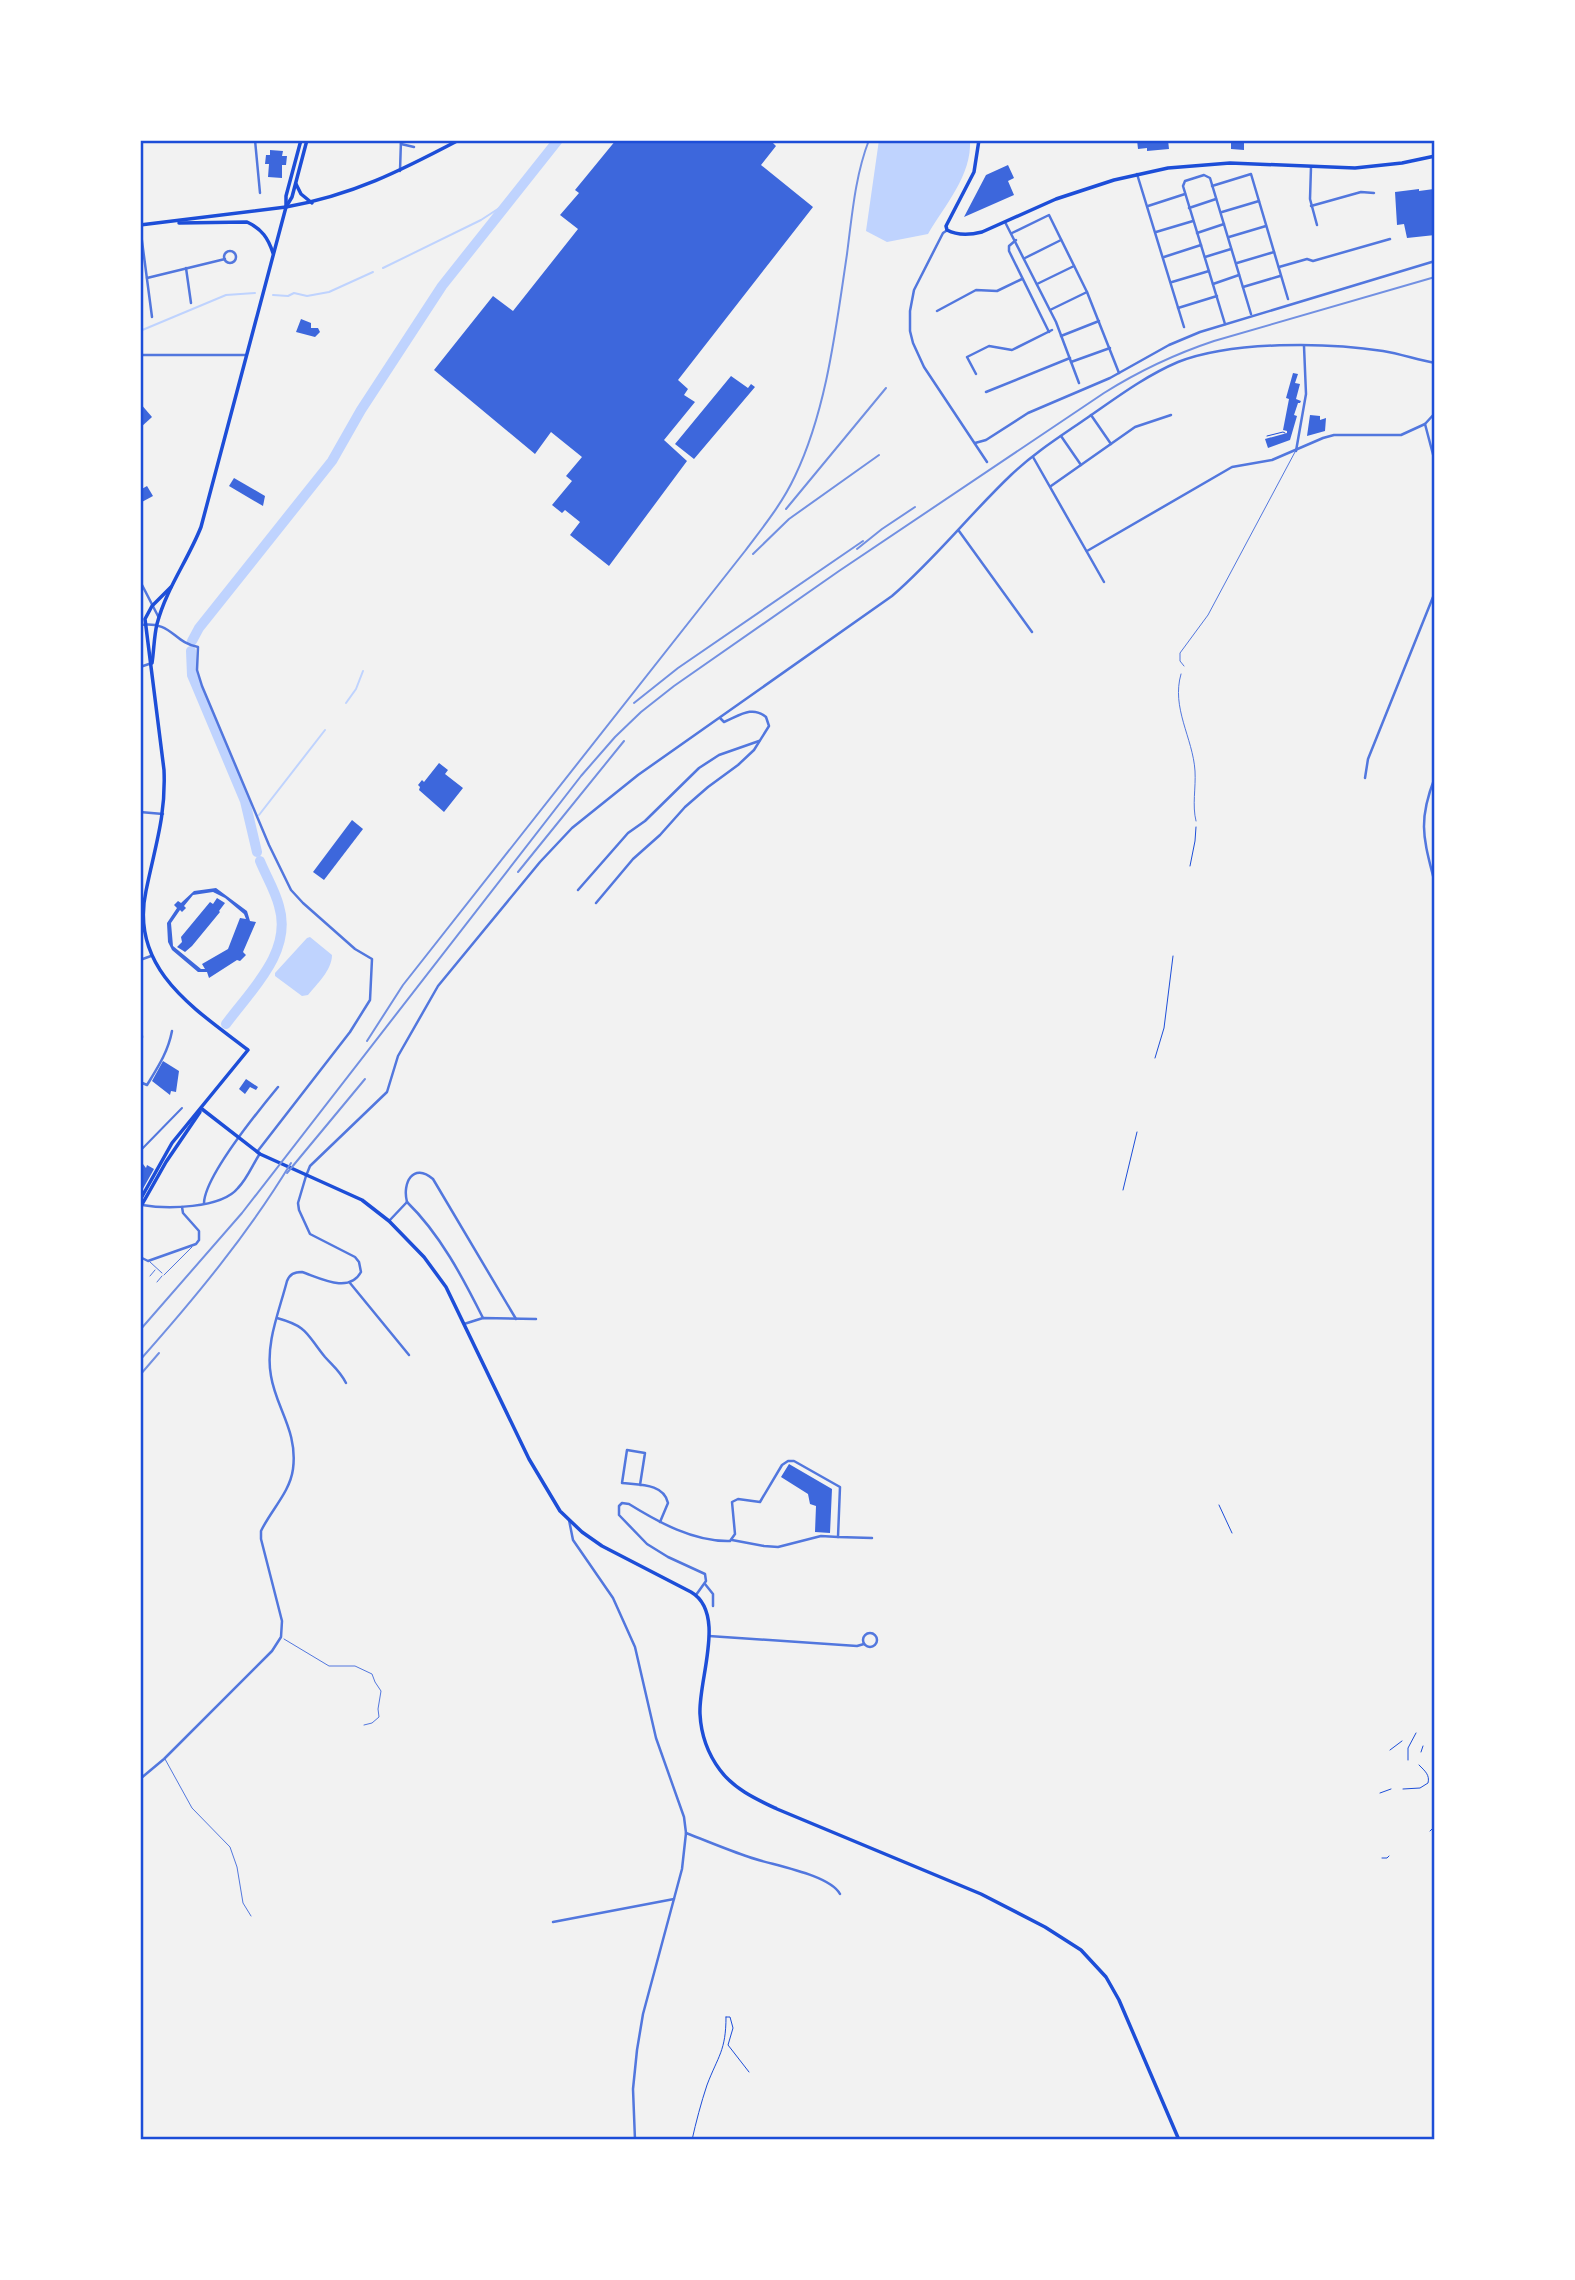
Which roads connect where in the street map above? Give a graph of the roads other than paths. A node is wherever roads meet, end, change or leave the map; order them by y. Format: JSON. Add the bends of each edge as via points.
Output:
{"nodes":[{"id":1,"x":255,"y":140,"type":"edge"},
{"id":2,"x":301,"y":140,"type":"edge"},
{"id":3,"x":307,"y":140,"type":"edge"},
{"id":4,"x":459,"y":140,"type":"edge"},
{"id":5,"x":979,"y":140,"type":"edge"},
{"id":6,"x":441,"y":141,"type":"edge"},
{"id":7,"x":401,"y":142,"type":"edge"},
{"id":8,"x":414,"y":147,"type":"dead end"},
{"id":9,"x":445,"y":147,"type":"junction"},
{"id":10,"x":1435,"y":156,"type":"edge"},
{"id":11,"x":1311,"y":167,"type":"junction"},
{"id":12,"x":400,"y":171,"type":"junction"},
{"id":13,"x":1137,"y":174,"type":"junction"},
{"id":14,"x":296,"y":183,"type":"junction"},
{"id":15,"x":1212,"y":186,"type":"junction"},
{"id":16,"x":260,"y":193,"type":"dead end"},
{"id":17,"x":1374,"y":193,"type":"dead end"},
{"id":18,"x":1185,"y":194,"type":"junction"},
{"id":19,"x":1216,"y":199,"type":"junction"},
{"id":20,"x":1259,"y":201,"type":"junction"},
{"id":21,"x":312,"y":202,"type":"junction"},
{"id":22,"x":1311,"y":206,"type":"junction"},
{"id":23,"x":286,"y":207,"type":"junction"},
{"id":24,"x":1147,"y":207,"type":"junction"},
{"id":25,"x":1189,"y":208,"type":"junction"},
{"id":26,"x":1220,"y":213,"type":"junction"},
{"id":27,"x":1193,"y":221,"type":"junction"},
{"id":28,"x":166,"y":222,"type":"junction"},
{"id":29,"x":1005,"y":222,"type":"junction"},
{"id":30,"x":1224,"y":224,"type":"junction"},
{"id":31,"x":1317,"y":225,"type":"dead end"},
{"id":32,"x":140,"y":226,"type":"edge"},
{"id":33,"x":1266,"y":226,"type":"junction"},
{"id":34,"x":947,"y":230,"type":"junction"},
{"id":35,"x":1155,"y":232,"type":"junction"},
{"id":36,"x":1012,"y":233,"type":"junction"},
{"id":37,"x":1197,"y":233,"type":"junction"},
{"id":38,"x":1228,"y":238,"type":"junction"},
{"id":39,"x":1390,"y":239,"type":"dead end"},
{"id":40,"x":1016,"y":240,"type":"junction"},
{"id":41,"x":1061,"y":240,"type":"junction"},
{"id":42,"x":1201,"y":245,"type":"junction"},
{"id":43,"x":1231,"y":249,"type":"junction"},
{"id":44,"x":1274,"y":252,"type":"junction"},
{"id":45,"x":274,"y":256,"type":"junction"},
{"id":46,"x":1205,"y":257,"type":"junction"},
{"id":47,"x":1025,"y":258,"type":"junction"},
{"id":48,"x":1163,"y":258,"type":"junction"},
{"id":49,"x":225,"y":259,"type":"dead end"},
{"id":50,"x":1435,"y":261,"type":"edge"},
{"id":51,"x":1236,"y":263,"type":"junction"},
{"id":52,"x":1074,"y":266,"type":"junction"},
{"id":53,"x":1278,"y":267,"type":"junction"},
{"id":54,"x":186,"y":268,"type":"junction"},
{"id":55,"x":1209,"y":271,"type":"junction"},
{"id":56,"x":1239,"y":275,"type":"junction"},
{"id":57,"x":1281,"y":276,"type":"junction"},
{"id":58,"x":147,"y":278,"type":"junction"},
{"id":59,"x":1023,"y":279,"type":"junction"},
{"id":60,"x":1170,"y":283,"type":"junction"},
{"id":61,"x":1037,"y":284,"type":"junction"},
{"id":62,"x":1213,"y":284,"type":"junction"},
{"id":63,"x":1243,"y":287,"type":"junction"},
{"id":64,"x":1087,"y":292,"type":"junction"},
{"id":65,"x":1217,"y":296,"type":"junction"},
{"id":66,"x":1288,"y":299,"type":"dead end"},
{"id":67,"x":191,"y":303,"type":"dead end"},
{"id":68,"x":1178,"y":308,"type":"junction"},
{"id":69,"x":1050,"y":310,"type":"junction"},
{"id":70,"x":937,"y":311,"type":"dead end"},
{"id":71,"x":1251,"y":315,"type":"junction"},
{"id":72,"x":152,"y":317,"type":"dead end"},
{"id":73,"x":1099,"y":321,"type":"junction"},
{"id":74,"x":1225,"y":324,"type":"junction"},
{"id":75,"x":1057,"y":325,"type":"junction"},
{"id":76,"x":1184,"y":327,"type":"dead end"},
{"id":77,"x":1059,"y":330,"type":"junction"},
{"id":78,"x":1050,"y":331,"type":"junction"},
{"id":79,"x":1061,"y":335,"type":"junction"},
{"id":80,"x":1304,"y":346,"type":"junction"},
{"id":81,"x":1110,"y":348,"type":"junction"},
{"id":82,"x":140,"y":355,"type":"edge"},
{"id":83,"x":247,"y":355,"type":"junction"},
{"id":84,"x":1070,"y":360,"type":"junction"},
{"id":85,"x":1435,"y":363,"type":"edge"},
{"id":86,"x":1119,"y":373,"type":"junction"},
{"id":87,"x":976,"y":374,"type":"dead end"},
{"id":88,"x":1079,"y":383,"type":"dead end"},
{"id":89,"x":986,"y":392,"type":"dead end"},
{"id":90,"x":1435,"y":413,"type":"edge"},
{"id":91,"x":1091,"y":415,"type":"junction"},
{"id":92,"x":1171,"y":415,"type":"dead end"},
{"id":93,"x":1425,"y":424,"type":"junction"},
{"id":94,"x":1062,"y":436,"type":"junction"},
{"id":95,"x":975,"y":443,"type":"junction"},
{"id":96,"x":1111,"y":444,"type":"junction"},
{"id":97,"x":1296,"y":451,"type":"junction"},
{"id":98,"x":1033,"y":457,"type":"junction"},
{"id":99,"x":988,"y":462,"type":"dead end"},
{"id":100,"x":1435,"y":462,"type":"edge"},
{"id":101,"x":1081,"y":465,"type":"junction"},
{"id":102,"x":1051,"y":486,"type":"junction"},
{"id":103,"x":959,"y":531,"type":"junction"},
{"id":104,"x":1087,"y":551,"type":"junction"},
{"id":105,"x":140,"y":581,"type":"edge"},
{"id":106,"x":1104,"y":582,"type":"dead end"},
{"id":107,"x":171,"y":587,"type":"junction"},
{"id":108,"x":1435,"y":592,"type":"edge"},
{"id":109,"x":152,"y":606,"type":"junction"},
{"id":110,"x":159,"y":618,"type":"junction"},
{"id":111,"x":157,"y":624,"type":"junction"},
{"id":112,"x":142,"y":625,"type":"edge"},
{"id":113,"x":1032,"y":632,"type":"dead end"},
{"id":114,"x":152,"y":663,"type":"junction"},
{"id":115,"x":140,"y":667,"type":"edge"},
{"id":116,"x":1184,"y":667,"type":"dead end"},
{"id":117,"x":1181,"y":674,"type":"dead end"},
{"id":118,"x":719,"y":717,"type":"junction"},
{"id":119,"x":758,"y":741,"type":"junction"},
{"id":120,"x":1435,"y":777,"type":"edge"},
{"id":121,"x":1365,"y":778,"type":"dead end"},
{"id":122,"x":140,"y":812,"type":"edge"},
{"id":123,"x":163,"y":814,"type":"junction"},
{"id":124,"x":1196,"y":821,"type":"road end"},
{"id":125,"x":1433,"y":866,"type":"edge"},
{"id":126,"x":1435,"y":884,"type":"edge"},
{"id":127,"x":578,"y":890,"type":"dead end"},
{"id":128,"x":596,"y":903,"type":"dead end"},
{"id":129,"x":151,"y":956,"type":"junction"},
{"id":130,"x":140,"y":960,"type":"edge"},
{"id":131,"x":140,"y":1021,"type":"edge"},
{"id":132,"x":172,"y":1031,"type":"dead end"},
{"id":133,"x":140,"y":1049,"type":"edge"},
{"id":134,"x":140,"y":1083,"type":"edge"},
{"id":135,"x":278,"y":1087,"type":"dead end"},
{"id":136,"x":182,"y":1108,"type":"dead end"},
{"id":137,"x":202,"y":1109,"type":"junction"},
{"id":138,"x":239,"y":1138,"type":"junction"},
{"id":139,"x":140,"y":1151,"type":"edge"},
{"id":140,"x":259,"y":1153,"type":"junction"},
{"id":141,"x":306,"y":1176,"type":"junction"},
{"id":142,"x":408,"y":1202,"type":"junction"},
{"id":143,"x":204,"y":1203,"type":"junction"},
{"id":144,"x":140,"y":1204,"type":"edge"},
{"id":145,"x":182,"y":1207,"type":"junction"},
{"id":146,"x":389,"y":1221,"type":"junction"},
{"id":147,"x":192,"y":1247,"type":"junction"},
{"id":148,"x":140,"y":1256,"type":"edge"},
{"id":149,"x":148,"y":1261,"type":"junction"},
{"id":150,"x":156,"y":1268,"type":"junction"},
{"id":151,"x":163,"y":1275,"type":"junction"},
{"id":152,"x":149,"y":1276,"type":"dead end"},
{"id":153,"x":157,"y":1282,"type":"dead end"},
{"id":154,"x":351,"y":1283,"type":"junction"},
{"id":155,"x":277,"y":1318,"type":"junction"},
{"id":156,"x":483,"y":1318,"type":"junction"},
{"id":157,"x":516,"y":1319,"type":"junction"},
{"id":158,"x":536,"y":1319,"type":"dead end"},
{"id":159,"x":464,"y":1324,"type":"junction"},
{"id":160,"x":409,"y":1355,"type":"dead end"},
{"id":161,"x":346,"y":1383,"type":"dead end"},
{"id":162,"x":640,"y":1485,"type":"junction"},
{"id":163,"x":569,"y":1520,"type":"junction"},
{"id":164,"x":660,"y":1522,"type":"junction"},
{"id":165,"x":580,"y":1530,"type":"junction"},
{"id":166,"x":572,"y":1535,"type":"junction"},
{"id":167,"x":838,"y":1537,"type":"junction"},
{"id":168,"x":872,"y":1538,"type":"dead end"},
{"id":169,"x":732,"y":1540,"type":"junction"},
{"id":170,"x":577,"y":1545,"type":"junction"},
{"id":171,"x":705,"y":1584,"type":"junction"},
{"id":172,"x":696,"y":1595,"type":"junction"},
{"id":173,"x":713,"y":1606,"type":"dead end"},
{"id":174,"x":709,"y":1636,"type":"junction"},
{"id":175,"x":281,"y":1637,"type":"junction"},
{"id":176,"x":864,"y":1644,"type":"junction"},
{"id":177,"x":364,"y":1725,"type":"dead end"},
{"id":178,"x":164,"y":1759,"type":"junction"},
{"id":179,"x":140,"y":1779,"type":"edge"},
{"id":180,"x":686,"y":1833,"type":"junction"},
{"id":181,"x":840,"y":1894,"type":"dead end"},
{"id":182,"x":674,"y":1899,"type":"junction"},
{"id":183,"x":251,"y":1916,"type":"dead end"},
{"id":184,"x":553,"y":1922,"type":"dead end"},
{"id":185,"x":635,"y":2140,"type":"edge"},
{"id":186,"x":1179,"y":2140,"type":"edge"}],
"edges":[{"from":1,"to":16,"type":"street"},
{"from":2,"to":23,"type":"main road"},
{"from":3,"to":14,"type":"main road"},
{"from":4,"to":9,"type":"main road"},
{"from":5,"to":34,"type":"main road","via":[[974,172]]},
{"from":6,"to":9,"type":"street"},
{"from":7,"to":8,"type":"street"},
{"from":7,"to":12,"type":"street"},
{"from":9,"to":12,"type":"main road"},
{"from":10,"to":11,"type":"main road","via":[[1380,166]]},
{"from":11,"to":13,"type":"main road","via":[[1200,164]]},
{"from":11,"to":22,"type":"street"},
{"from":12,"to":21,"type":"main road"},
{"from":13,"to":24,"type":"street"},
{"from":13,"to":29,"type":"main road","via":[[1056,199]]},
{"from":14,"to":21,"type":"main road"},
{"from":14,"to":23,"type":"main road"},
{"from":15,"to":18,"type":"street","via":[[1206,175],[1185,181]]},
{"from":15,"to":19,"type":"street"},
{"from":15,"to":20,"type":"street","via":[[1251,174]]},
{"from":17,"to":22,"type":"street","via":[[1361,192]]},
{"from":18,"to":24,"type":"street"},
{"from":18,"to":25,"type":"street"},
{"from":19,"to":25,"type":"street"},
{"from":19,"to":26,"type":"street"},
{"from":20,"to":26,"type":"street"},
{"from":20,"to":33,"type":"street"},
{"from":21,"to":23,"type":"main road"},
{"from":22,"to":31,"type":"street"},
{"from":23,"to":28,"type":"main road"},
{"from":23,"to":45,"type":"main road"},
{"from":24,"to":35,"type":"street"},
{"from":25,"to":27,"type":"street"},
{"from":26,"to":30,"type":"street"},
{"from":27,"to":35,"type":"street"},
{"from":27,"to":37,"type":"street"},
{"from":28,"to":32,"type":"main road"},
{"from":28,"to":45,"type":"main road","via":[[247,222],[266,236]]},
{"from":29,"to":34,"type":"main road","via":[[971,234]]},
{"from":29,"to":36,"type":"street"},
{"from":30,"to":37,"type":"street"},
{"from":30,"to":38,"type":"street"},
{"from":32,"to":58,"type":"street"},
{"from":33,"to":38,"type":"street"},
{"from":33,"to":44,"type":"street"},
{"from":34,"to":95,"type":"street","via":[[914,290],[910,331],[924,367]]},
{"from":35,"to":48,"type":"street"},
{"from":36,"to":40,"type":"street"},
{"from":36,"to":41,"type":"street","via":[[1049,215]]},
{"from":37,"to":42,"type":"street"},
{"from":38,"to":43,"type":"street"},
{"from":39,"to":53,"type":"street"},
{"from":40,"to":47,"type":"street"},
{"from":40,"to":59,"type":"street","via":[[1009,251]]},
{"from":41,"to":47,"type":"street"},
{"from":41,"to":52,"type":"street"},
{"from":42,"to":46,"type":"street"},
{"from":42,"to":48,"type":"street"},
{"from":43,"to":46,"type":"street"},
{"from":43,"to":51,"type":"street"},
{"from":44,"to":51,"type":"street"},
{"from":44,"to":53,"type":"street"},
{"from":45,"to":83,"type":"main road"},
{"from":46,"to":55,"type":"street"},
{"from":47,"to":61,"type":"street"},
{"from":48,"to":60,"type":"street"},
{"from":49,"to":54,"type":"street"},
{"from":50,"to":71,"type":"street"},
{"from":51,"to":56,"type":"street"},
{"from":52,"to":61,"type":"street"},
{"from":52,"to":64,"type":"street"},
{"from":53,"to":57,"type":"street"},
{"from":54,"to":58,"type":"street"},
{"from":54,"to":67,"type":"street"},
{"from":55,"to":60,"type":"street"},
{"from":55,"to":62,"type":"street"},
{"from":56,"to":62,"type":"street"},
{"from":56,"to":63,"type":"street"},
{"from":57,"to":63,"type":"street"},
{"from":57,"to":66,"type":"street"},
{"from":58,"to":72,"type":"street"},
{"from":59,"to":70,"type":"street","via":[[997,291],[976,290]]},
{"from":59,"to":78,"type":"street"},
{"from":60,"to":68,"type":"street"},
{"from":61,"to":69,"type":"street"},
{"from":62,"to":65,"type":"street"},
{"from":63,"to":71,"type":"street"},
{"from":64,"to":69,"type":"street"},
{"from":64,"to":73,"type":"street"},
{"from":65,"to":68,"type":"street"},
{"from":65,"to":74,"type":"street"},
{"from":68,"to":76,"type":"street"},
{"from":69,"to":75,"type":"street"},
{"from":71,"to":74,"type":"street"},
{"from":73,"to":79,"type":"street"},
{"from":73,"to":81,"type":"street"},
{"from":74,"to":86,"type":"street","via":[[1169,345]]},
{"from":75,"to":77,"type":"street"},
{"from":75,"to":78,"type":"street"},
{"from":77,"to":78,"type":"street"},
{"from":77,"to":79,"type":"street"},
{"from":78,"to":87,"type":"street","via":[[1012,350],[989,346],[967,357]]},
{"from":79,"to":84,"type":"street"},
{"from":80,"to":85,"type":"street","via":[[1381,351]]},
{"from":80,"to":91,"type":"street","via":[[1256,346],[1188,359]]},
{"from":80,"to":97,"type":"street","via":[[1306,394]]},
{"from":81,"to":84,"type":"street"},
{"from":81,"to":86,"type":"street"},
{"from":82,"to":83,"type":"street"},
{"from":83,"to":107,"type":"main road","via":[[201,527]]},
{"from":84,"to":88,"type":"street"},
{"from":84,"to":89,"type":"street"},
{"from":86,"to":95,"type":"street","via":[[1040,407]]},
{"from":90,"to":93,"type":"street"},
{"from":91,"to":94,"type":"street"},
{"from":91,"to":96,"type":"street"},
{"from":92,"to":96,"type":"street","via":[[1135,427]]},
{"from":93,"to":97,"type":"street","via":[[1391,436],[1334,435]]},
{"from":93,"to":100,"type":"street"},
{"from":94,"to":98,"type":"street"},
{"from":94,"to":101,"type":"street"},
{"from":95,"to":99,"type":"street"},
{"from":96,"to":101,"type":"street"},
{"from":97,"to":104,"type":"street","via":[[1232,467]]},
{"from":97,"to":116,"type":"lane","via":[[1208,615],[1180,653]]},
{"from":98,"to":102,"type":"street"},
{"from":98,"to":103,"type":"street"},
{"from":101,"to":102,"type":"street"},
{"from":102,"to":104,"type":"street"},
{"from":103,"to":113,"type":"street"},
{"from":103,"to":118,"type":"street","via":[[892,596]]},
{"from":104,"to":106,"type":"street"},
{"from":105,"to":109,"type":"street"},
{"from":107,"to":109,"type":"main road"},
{"from":107,"to":110,"type":"main road"},
{"from":108,"to":121,"type":"street","via":[[1368,759]]},
{"from":109,"to":110,"type":"street"},
{"from":109,"to":112,"type":"main road"},
{"from":110,"to":111,"type":"main road"},
{"from":111,"to":112,"type":"street"},
{"from":111,"to":114,"type":"main road"},
{"from":111,"to":140,"type":"street","via":[[198,647],[202,686],[291,890],[355,950],[372,959],[370,1000]]},
{"from":112,"to":114,"type":"main road"},
{"from":114,"to":115,"type":"street"},
{"from":114,"to":123,"type":"main road","via":[[164,770]]},
{"from":117,"to":124,"type":"lane","via":[[1179,709],[1195,770]]},
{"from":118,"to":119,"type":"street","via":[[724,722],[748,711],[762,713],[769,726]]},
{"from":118,"to":141,"type":"street","via":[[615,792],[553,847],[438,986],[398,1056],[387,1092]]},
{"from":119,"to":127,"type":"street","via":[[699,768],[628,833]]},
{"from":119,"to":128,"type":"street","via":[[754,750],[685,807],[633,859]]},
{"from":120,"to":125,"type":"street","via":[[1423,827]]},
{"from":122,"to":123,"type":"street"},
{"from":123,"to":129,"type":"main road","via":[[143,907]]},
{"from":125,"to":126,"type":"street"},
{"from":129,"to":130,"type":"street"},
{"from":129,"to":137,"type":"main road","via":[[184,1000],[248,1050]]},
{"from":131,"to":133,"type":"street"},
{"from":132,"to":134,"type":"street","via":[[161,1063],[147,1084]]},
{"from":135,"to":138,"type":"street"},
{"from":136,"to":139,"type":"street"},
{"from":137,"to":138,"type":"main road"},
{"from":137,"to":144,"type":"main road"},
{"from":138,"to":140,"type":"main road"},
{"from":138,"to":143,"type":"street","via":[[207,1187]]},
{"from":140,"to":141,"type":"main road"},
{"from":140,"to":143,"type":"street","via":[[238,1189]]},
{"from":141,"to":146,"type":"main road","via":[[362,1200]]},
{"from":141,"to":154,"type":"street","via":[[299,1210],[310,1234],[359,1262],[359,1276]]},
{"from":142,"to":146,"type":"street"},
{"from":142,"to":156,"type":"street","via":[[440,1243]]},
{"from":142,"to":157,"type":"street","via":[[408,1180],[420,1172],[428,1174]]},
{"from":143,"to":145,"type":"street"},
{"from":144,"to":145,"type":"street"},
{"from":145,"to":147,"type":"street","via":[[200,1231]]},
{"from":146,"to":159,"type":"main road","via":[[437,1272]]},
{"from":147,"to":149,"type":"street"},
{"from":147,"to":151,"type":"lane"},
{"from":148,"to":149,"type":"street"},
{"from":149,"to":150,"type":"lane"},
{"from":150,"to":151,"type":"lane"},
{"from":150,"to":152,"type":"lane"},
{"from":151,"to":153,"type":"lane"},
{"from":154,"to":155,"type":"street","via":[[295,1272],[286,1281]]},
{"from":154,"to":160,"type":"street"},
{"from":155,"to":161,"type":"street","via":[[308,1332]]},
{"from":155,"to":175,"type":"street","via":[[269,1365],[290,1431],[293,1468],[261,1539],[282,1621]]},
{"from":156,"to":157,"type":"street"},
{"from":156,"to":159,"type":"street"},
{"from":157,"to":158,"type":"street"},
{"from":159,"to":163,"type":"main road","via":[[529,1459]]},
{"from":162,"to":162,"type":"street","via":[[622,1483],[627,1450],[645,1453]]},
{"from":162,"to":164,"type":"street","via":[[657,1488],[667,1497]]},
{"from":163,"to":165,"type":"main road"},
{"from":163,"to":166,"type":"street"},
{"from":164,"to":169,"type":"street","via":[[707,1539]]},
{"from":164,"to":171,"type":"street","via":[[629,1504],[622,1503],[618,1509],[619,1516],[647,1544],[705,1574]]},
{"from":165,"to":166,"type":"street"},
{"from":165,"to":170,"type":"street"},
{"from":165,"to":172,"type":"main road"},
{"from":166,"to":170,"type":"street"},
{"from":167,"to":168,"type":"street"},
{"from":167,"to":169,"type":"street","via":[[821,1536],[778,1547]]},
{"from":167,"to":169,"type":"street","via":[[840,1487],[791,1461],[782,1465],[760,1502],[732,1502]]},
{"from":170,"to":180,"type":"street","via":[[613,1598],[635,1647],[656,1738]]},
{"from":171,"to":172,"type":"street"},
{"from":171,"to":173,"type":"street","via":[[713,1594]]},
{"from":172,"to":174,"type":"main road","via":[[708,1612]]},
{"from":174,"to":176,"type":"street"},
{"from":174,"to":186,"type":"main road","via":[[701,1726],[709,1752],[729,1780],[777,1809],[1011,1908],[1080,1950],[1106,1977],[1119,2000]]},
{"from":175,"to":177,"type":"lane","via":[[329,1666],[355,1666],[372,1674],[382,1691],[379,1717]]},
{"from":175,"to":178,"type":"street"},
{"from":176,"to":176,"type":"street","via":[[875,1645],[876,1637],[868,1633]]},
{"from":178,"to":179,"type":"street"},
{"from":178,"to":183,"type":"lane","via":[[191,1808],[230,1847],[243,1903]]},
{"from":180,"to":181,"type":"street","via":[[831,1884]]},
{"from":180,"to":182,"type":"street"},
{"from":182,"to":184,"type":"street"},
{"from":182,"to":185,"type":"street","via":[[636,2050]]}]}
